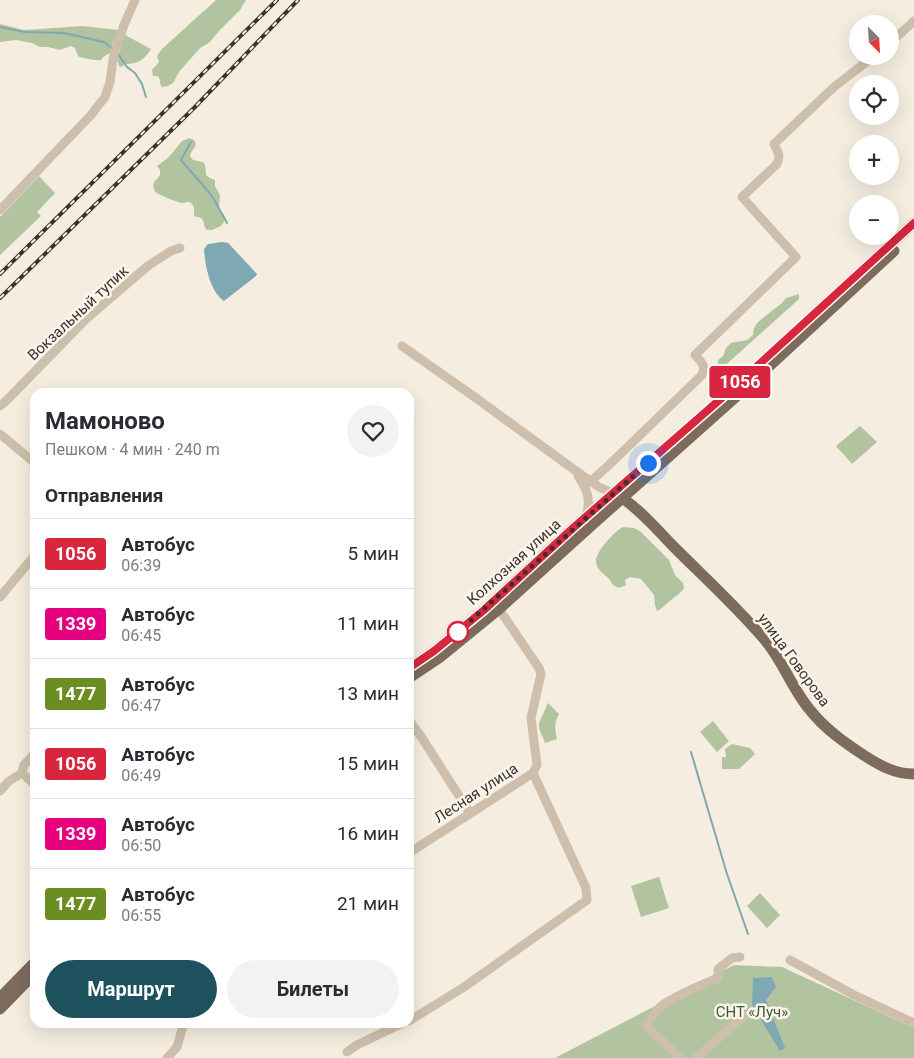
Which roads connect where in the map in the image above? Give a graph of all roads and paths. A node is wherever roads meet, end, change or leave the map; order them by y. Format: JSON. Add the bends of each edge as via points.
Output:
{"nodes":[{"id":1,"x":135,"y":0,"type":"edge"},
{"id":2,"x":914,"y":21,"type":"edge"},
{"id":3,"x":899,"y":35,"type":"edge"},
{"id":4,"x":862,"y":65,"type":"edge"},
{"id":5,"x":0,"y":210,"type":"edge"},
{"id":6,"x":914,"y":222,"type":"edge"},
{"id":7,"x":914,"y":233,"type":"edge"},
{"id":8,"x":180,"y":248,"type":"dead end"},
{"id":9,"x":402,"y":346,"type":"dead end"},
{"id":10,"x":0,"y":406,"type":"edge"},
{"id":11,"x":0,"y":434,"type":"edge"},
{"id":12,"x":30,"y":459,"type":"edge"},
{"id":13,"x":576,"y":471,"type":"junction"},
{"id":14,"x":590,"y":482,"type":"junction"},
{"id":15,"x":618,"y":496,"type":"junction"},
{"id":16,"x":586,"y":517,"type":"junction"},
{"id":17,"x":30,"y":562,"type":"edge"},
{"id":18,"x":0,"y":597,"type":"edge"},
{"id":19,"x":499,"y":609,"type":"junction"},
{"id":20,"x":414,"y":665,"type":"edge"},
{"id":21,"x":414,"y":675,"type":"edge"},
{"id":22,"x":414,"y":727,"type":"edge"},
{"id":23,"x":30,"y":758,"type":"edge"},
{"id":24,"x":22,"y":773,"type":"junction"},
{"id":25,"x":533,"y":773,"type":"junction"},
{"id":26,"x":914,"y":774,"type":"edge"},
{"id":27,"x":30,"y":780,"type":"edge"},
{"id":28,"x":0,"y":791,"type":"edge"},
{"id":29,"x":470,"y":813,"type":"junction"},
{"id":30,"x":414,"y":851,"type":"edge"},
{"id":31,"x":740,"y":957,"type":"dead end"},
{"id":32,"x":790,"y":960,"type":"dead end"},
{"id":33,"x":30,"y":967,"type":"edge"},
{"id":34,"x":30,"y":978,"type":"edge"},
{"id":35,"x":0,"y":998,"type":"edge"},
{"id":36,"x":0,"y":1009,"type":"edge"},
{"id":37,"x":744,"y":1016,"type":"dead end"},
{"id":38,"x":414,"y":1018,"type":"edge"},
{"id":39,"x":914,"y":1023,"type":"edge"},
{"id":40,"x":182,"y":1028,"type":"edge"},
{"id":41,"x":394,"y":1028,"type":"edge"},
{"id":42,"x":347,"y":1052,"type":"dead end"},
{"id":43,"x":168,"y":1058,"type":"edge"},
{"id":44,"x":681,"y":1058,"type":"edge"},
{"id":45,"x":696,"y":1058,"type":"edge"}],
"edges":[{"from":1,"to":5,"type":"street","via":[[114,54],[109,90],[100,104]]},
{"from":2,"to":3,"type":"street"},
{"from":4,"to":14,"type":"street","via":[[834,87],[774,144],[779,158],[777,164],[742,197],[796,257],[695,355],[705,369],[702,375]]},
{"from":6,"to":15,"type":"main road"},
{"from":7,"to":15,"type":"main road","via":[[738,395]]},
{"from":8,"to":10,"type":"street","name":"Вокзальный тупик","via":[[149,265],[86,319]]},
{"from":9,"to":13,"type":"street"},
{"from":11,"to":12,"type":"street"},
{"from":13,"to":14,"type":"street"},
{"from":13,"to":16,"type":"street","via":[[589,496]]},
{"from":14,"to":15,"type":"street"},
{"from":15,"to":16,"type":"main road","name":"Колхозная улица"},
{"from":15,"to":19,"type":"main road","name":"Колхозная улица"},
{"from":15,"to":26,"type":"main road","name":"улица Говорова","via":[[635,508],[746,619],[766,642],[809,709],[824,726],[879,764],[897,772]]},
{"from":16,"to":20,"type":"main road","name":"Колхозная улица","via":[[484,610]]},
{"from":17,"to":18,"type":"street"},
{"from":19,"to":21,"type":"main road","name":"Колхозная улица"},
{"from":19,"to":25,"type":"street","via":[[541,674],[531,718],[537,765]]},
{"from":22,"to":29,"type":"street"},
{"from":23,"to":24,"type":"street"},
{"from":24,"to":27,"type":"street"},
{"from":24,"to":28,"type":"street"},
{"from":25,"to":29,"type":"street","name":"Лесная улица"},
{"from":25,"to":38,"type":"street","via":[[586,888],[587,900],[464,988]]},
{"from":29,"to":30,"type":"street","name":"Лесная улица"},
{"from":31,"to":44,"type":"street","via":[[732,958],[718,969],[718,978],[663,1005],[651,1019],[647,1026],[649,1030]]},
{"from":32,"to":39,"type":"street"},
{"from":33,"to":35,"type":"main road"},
{"from":34,"to":36,"type":"main road"},
{"from":37,"to":45,"type":"street"},
{"from":40,"to":43,"type":"street","via":[[177,1047]]},
{"from":41,"to":42,"type":"street"}]}
